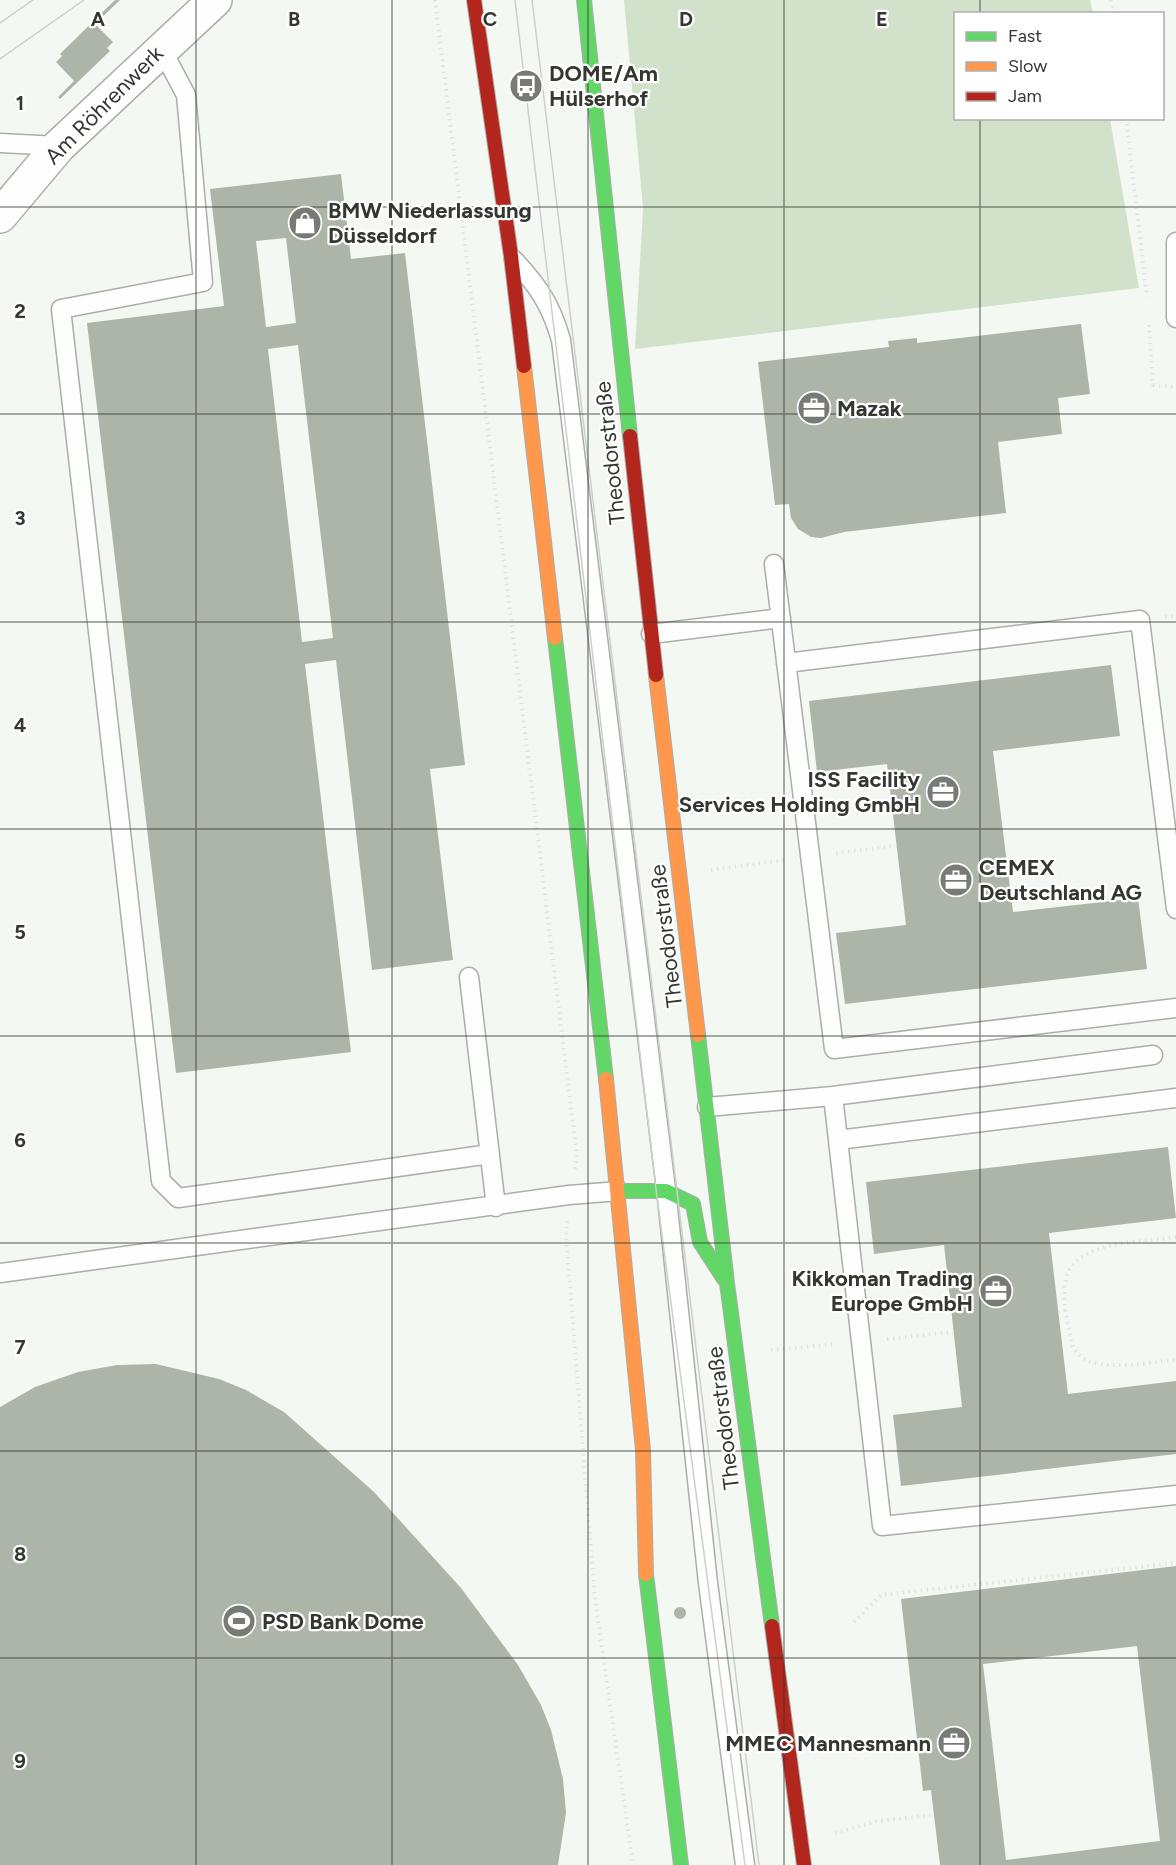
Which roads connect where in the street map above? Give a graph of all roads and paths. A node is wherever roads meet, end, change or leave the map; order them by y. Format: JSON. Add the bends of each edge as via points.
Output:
{"nodes":[{"id":1,"x":215,"y":0,"type":"edge"},
{"id":2,"x":435,"y":0,"type":"edge"},
{"id":3,"x":474,"y":0,"type":"edge"},
{"id":4,"x":584,"y":0,"type":"edge"},
{"id":5,"x":161,"y":48,"type":"junction"},
{"id":6,"x":1126,"y":120,"type":"edge"},
{"id":7,"x":0,"y":143,"type":"edge"},
{"id":8,"x":59,"y":146,"type":"junction"},
{"id":9,"x":2,"y":213,"type":"edge"},
{"id":10,"x":1176,"y":243,"type":"edge"},
{"id":11,"x":511,"y":256,"type":"junction"},
{"id":12,"x":1148,"y":308,"type":"dead end"},
{"id":13,"x":1176,"y":318,"type":"edge"},
{"id":14,"x":1148,"y":319,"type":"dead end"},
{"id":15,"x":1176,"y":387,"type":"edge"},
{"id":16,"x":774,"y":564,"type":"dead end"},
{"id":17,"x":781,"y":618,"type":"junction"},
{"id":18,"x":651,"y":633,"type":"junction"},
{"id":19,"x":786,"y":663,"type":"junction"},
{"id":20,"x":1176,"y":909,"type":"edge"},
{"id":21,"x":469,"y":977,"type":"dead end"},
{"id":22,"x":1176,"y":1008,"type":"edge"},
{"id":23,"x":1153,"y":1055,"type":"dead end"},
{"id":24,"x":833,"y":1096,"type":"junction"},
{"id":25,"x":1176,"y":1098,"type":"edge"},
{"id":26,"x":707,"y":1107,"type":"junction"},
{"id":27,"x":838,"y":1140,"type":"junction"},
{"id":28,"x":489,"y":1154,"type":"junction"},
{"id":29,"x":666,"y":1189,"type":"junction"},
{"id":30,"x":619,"y":1191,"type":"junction"},
{"id":31,"x":569,"y":1195,"type":"junction"},
{"id":32,"x":496,"y":1207,"type":"junction"},
{"id":33,"x":1176,"y":1237,"type":"edge"},
{"id":34,"x":0,"y":1273,"type":"edge"},
{"id":35,"x":727,"y":1283,"type":"junction"},
{"id":36,"x":1066,"y":1310,"type":"junction"},
{"id":37,"x":1058,"y":1312,"type":"dead end"},
{"id":38,"x":1176,"y":1360,"type":"edge"},
{"id":39,"x":1176,"y":1495,"type":"edge"},
{"id":40,"x":1176,"y":1563,"type":"edge"},
{"id":41,"x":854,"y":1622,"type":"dead end"},
{"id":42,"x":934,"y":1815,"type":"dead end"},
{"id":43,"x":800,"y":1842,"type":"junction"},
{"id":44,"x":633,"y":1865,"type":"edge"},
{"id":45,"x":681,"y":1865,"type":"edge"},
{"id":46,"x":745,"y":1865,"type":"edge"},
{"id":47,"x":804,"y":1865,"type":"edge"}],
"edges":[{"from":1,"to":5,"type":"street","name":"Am Röhrenwerk"},
{"from":2,"to":31,"type":"path","via":[[577,1156]]},
{"from":3,"to":11,"type":"main road"},
{"from":4,"to":18,"type":"main road","name":"Theodorstraße"},
{"from":5,"to":8,"type":"street","name":"Am Röhrenwerk"},
{"from":5,"to":28,"type":"lane","via":[[186,95],[203,282],[61,309],[161,1181],[178,1198]]},
{"from":6,"to":12,"type":"path"},
{"from":7,"to":8,"type":"lane"},
{"from":8,"to":9,"type":"street","name":"Am Röhrenwerk"},
{"from":10,"to":13,"type":"lane"},
{"from":11,"to":29,"type":"lane","via":[[540,289],[554,315],[561,340]]},
{"from":11,"to":30,"type":"main road"},
{"from":14,"to":15,"type":"path","via":[[1153,385]]},
{"from":16,"to":17,"type":"lane"},
{"from":17,"to":18,"type":"lane"},
{"from":17,"to":19,"type":"lane"},
{"from":18,"to":26,"type":"main road","name":"Theodorstraße"},
{"from":19,"to":20,"type":"lane","via":[[1140,620]]},
{"from":19,"to":22,"type":"lane","via":[[834,1049]]},
{"from":21,"to":28,"type":"lane"},
{"from":23,"to":24,"type":"lane"},
{"from":24,"to":26,"type":"lane"},
{"from":24,"to":27,"type":"lane"},
{"from":25,"to":27,"type":"lane"},
{"from":26,"to":35,"type":"main road","name":"Theodorstraße"},
{"from":27,"to":39,"type":"lane","via":[[882,1526]]},
{"from":28,"to":32,"type":"lane"},
{"from":29,"to":30,"type":"main road"},
{"from":29,"to":35,"type":"main road","via":[[693,1204],[700,1242]]},
{"from":29,"to":46,"type":"lane","via":[[708,1583]]},
{"from":30,"to":31,"type":"lane"},
{"from":30,"to":45,"type":"main road","via":[[643,1450],[646,1578]]},
{"from":31,"to":32,"type":"lane"},
{"from":31,"to":44,"type":"path","via":[[566,1236],[595,1599]]},
{"from":32,"to":34,"type":"lane"},
{"from":33,"to":36,"type":"path","via":[[1098,1248],[1082,1256],[1068,1271],[1065,1281]]},
{"from":35,"to":43,"type":"main road","name":"Theodorstraße"},
{"from":36,"to":37,"type":"path"},
{"from":36,"to":38,"type":"path","via":[[1074,1351],[1085,1361],[1102,1365]]},
{"from":40,"to":41,"type":"path","via":[[881,1595]]},
{"from":42,"to":43,"type":"path","via":[[878,1821]]},
{"from":43,"to":47,"type":"main road","name":"Theodorstraße"}]}
